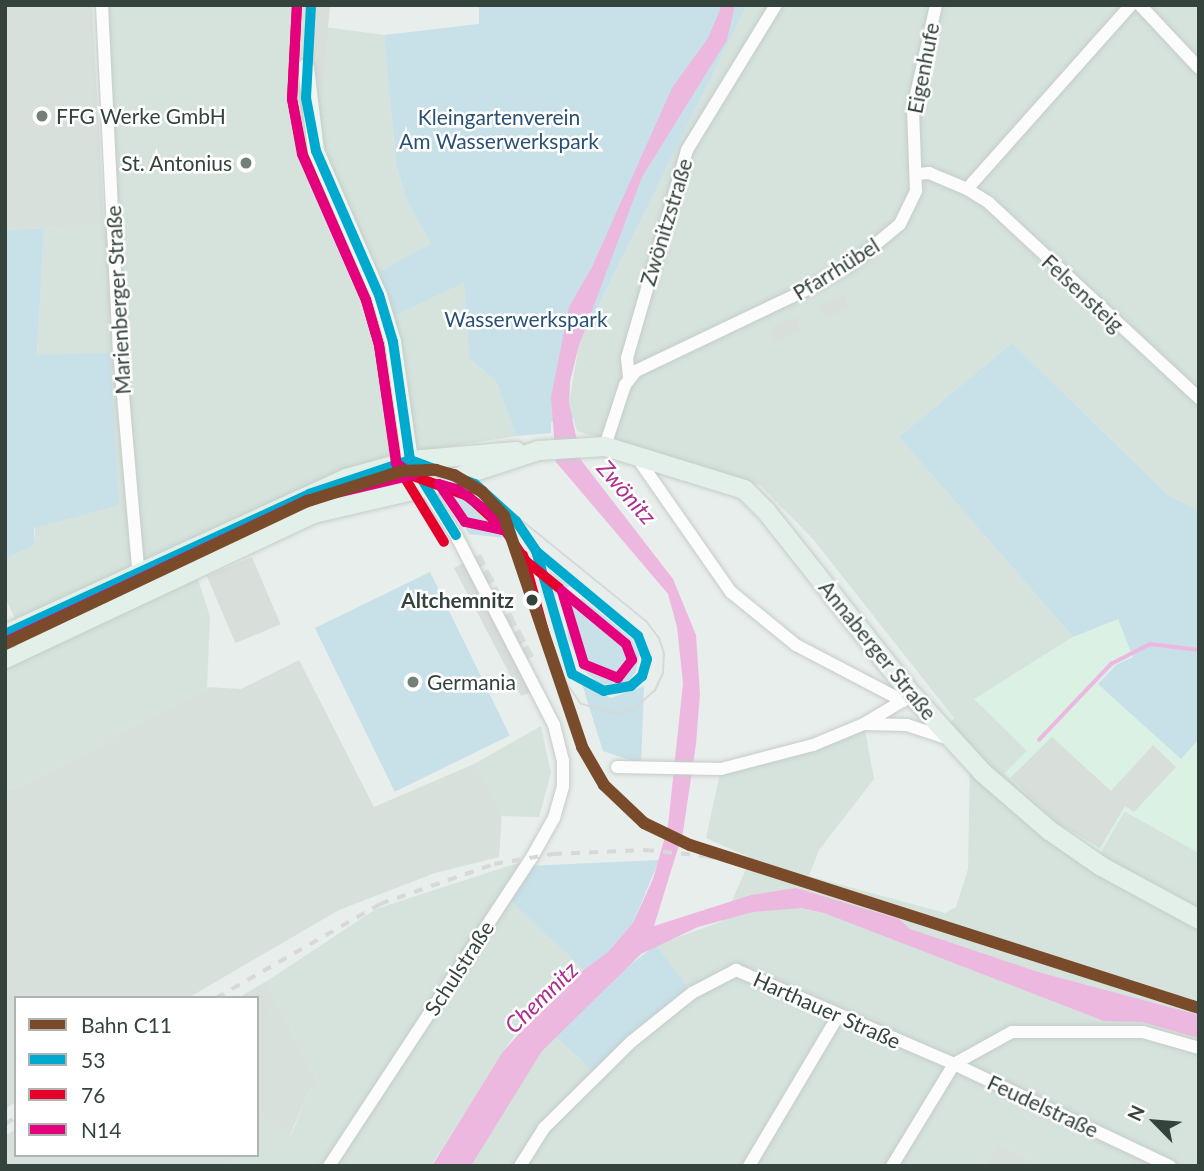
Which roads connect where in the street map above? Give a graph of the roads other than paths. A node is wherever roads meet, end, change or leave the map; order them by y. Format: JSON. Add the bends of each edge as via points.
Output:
{"nodes":[{"id":1,"x":102,"y":5,"type":"edge"},
{"id":2,"x":776,"y":5,"type":"edge"},
{"id":3,"x":936,"y":5,"type":"edge"},
{"id":4,"x":1131,"y":5,"type":"edge"},
{"id":5,"x":1140,"y":5,"type":"edge"},
{"id":6,"x":306,"y":67,"type":"dead end"},
{"id":7,"x":1199,"y":68,"type":"edge"},
{"id":8,"x":916,"y":174,"type":"junction"},
{"id":9,"x":967,"y":189,"type":"junction"},
{"id":10,"x":629,"y":377,"type":"junction"},
{"id":11,"x":1199,"y":398,"type":"edge"},
{"id":12,"x":605,"y":446,"type":"junction"},
{"id":13,"x":545,"y":449,"type":"junction"},
{"id":14,"x":636,"y":456,"type":"junction"},
{"id":15,"x":410,"y":460,"type":"junction"},
{"id":16,"x":425,"y":488,"type":"junction"},
{"id":17,"x":136,"y":572,"type":"junction"},
{"id":18,"x":146,"y":592,"type":"junction"},
{"id":19,"x":5,"y":634,"type":"edge"},
{"id":20,"x":5,"y":658,"type":"edge"},
{"id":21,"x":907,"y":698,"type":"junction"},
{"id":22,"x":864,"y":724,"type":"junction"},
{"id":23,"x":953,"y":740,"type":"junction"},
{"id":24,"x":617,"y":767,"type":"dead end"},
{"id":25,"x":1199,"y":919,"type":"edge"},
{"id":26,"x":838,"y":1016,"type":"junction"},
{"id":27,"x":1199,"y":1048,"type":"edge"},
{"id":28,"x":954,"y":1065,"type":"junction"},
{"id":29,"x":328,"y":1166,"type":"edge"},
{"id":30,"x":520,"y":1166,"type":"edge"},
{"id":31,"x":749,"y":1166,"type":"edge"},
{"id":32,"x":892,"y":1166,"type":"edge"},
{"id":33,"x":1170,"y":1166,"type":"edge"}],
"edges":[{"from":1,"to":17,"type":"street","name":"Marienberger Straße","via":[[119,349]]},
{"from":2,"to":10,"type":"street","name":"Zwönitzstraße","via":[[687,150],[627,358]]},
{"from":3,"to":8,"type":"street","name":"Eigenhufe","via":[[913,108]]},
{"from":4,"to":9,"type":"street"},
{"from":5,"to":7,"type":"street"},
{"from":6,"to":15,"type":"main road","via":[[316,151],[379,295],[393,342]]},
{"from":8,"to":9,"type":"street","via":[[947,179]]},
{"from":8,"to":10,"type":"street","name":"Pfarrhübel","via":[[910,210],[888,236],[852,264]]},
{"from":9,"to":11,"type":"street","name":"Felsensteig","via":[[989,203]]},
{"from":10,"to":12,"type":"street"},
{"from":12,"to":13,"type":"main road","name":"Annaberger Straße"},
{"from":12,"to":14,"type":"main road","name":"Annaberger Straße"},
{"from":13,"to":15,"type":"main road","name":"Annaberger Straße"},
{"from":13,"to":16,"type":"main road","name":"Annaberger Straße"},
{"from":14,"to":21,"type":"street","via":[[731,592],[796,645]]},
{"from":14,"to":21,"type":"main road","name":"Annaberger Straße","via":[[744,489],[766,511]]},
{"from":15,"to":16,"type":"main road"},
{"from":15,"to":17,"type":"main road","name":"Annaberger Straße","via":[[321,489]]},
{"from":16,"to":18,"type":"main road","name":"Annaberger Straße","via":[[313,513]]},
{"from":16,"to":29,"type":"street","name":"Schulstraße","via":[[547,710],[563,761],[560,804],[541,843]]},
{"from":17,"to":18,"type":"street","name":"Marienberger Straße"},
{"from":17,"to":19,"type":"main road","name":"Annaberger Straße"},
{"from":18,"to":20,"type":"main road","name":"Annaberger Straße"},
{"from":21,"to":22,"type":"street"},
{"from":21,"to":23,"type":"main road","name":"Annaberger Straße"},
{"from":22,"to":23,"type":"street","via":[[907,725]]},
{"from":22,"to":24,"type":"street","via":[[813,745],[721,769]]},
{"from":23,"to":25,"type":"main road","name":"Annaberger Straße","via":[[1049,830],[1118,876]]},
{"from":26,"to":28,"type":"street","name":"Harthauer Straße"},
{"from":26,"to":30,"type":"street","name":"Harthauer Straße","via":[[736,970],[712,979],[631,1042],[573,1096],[544,1128]]},
{"from":26,"to":31,"type":"street"},
{"from":27,"to":28,"type":"street","via":[[1143,1032],[1012,1032]]},
{"from":28,"to":32,"type":"street"},
{"from":28,"to":33,"type":"street","name":"Feudelstraße"}]}
